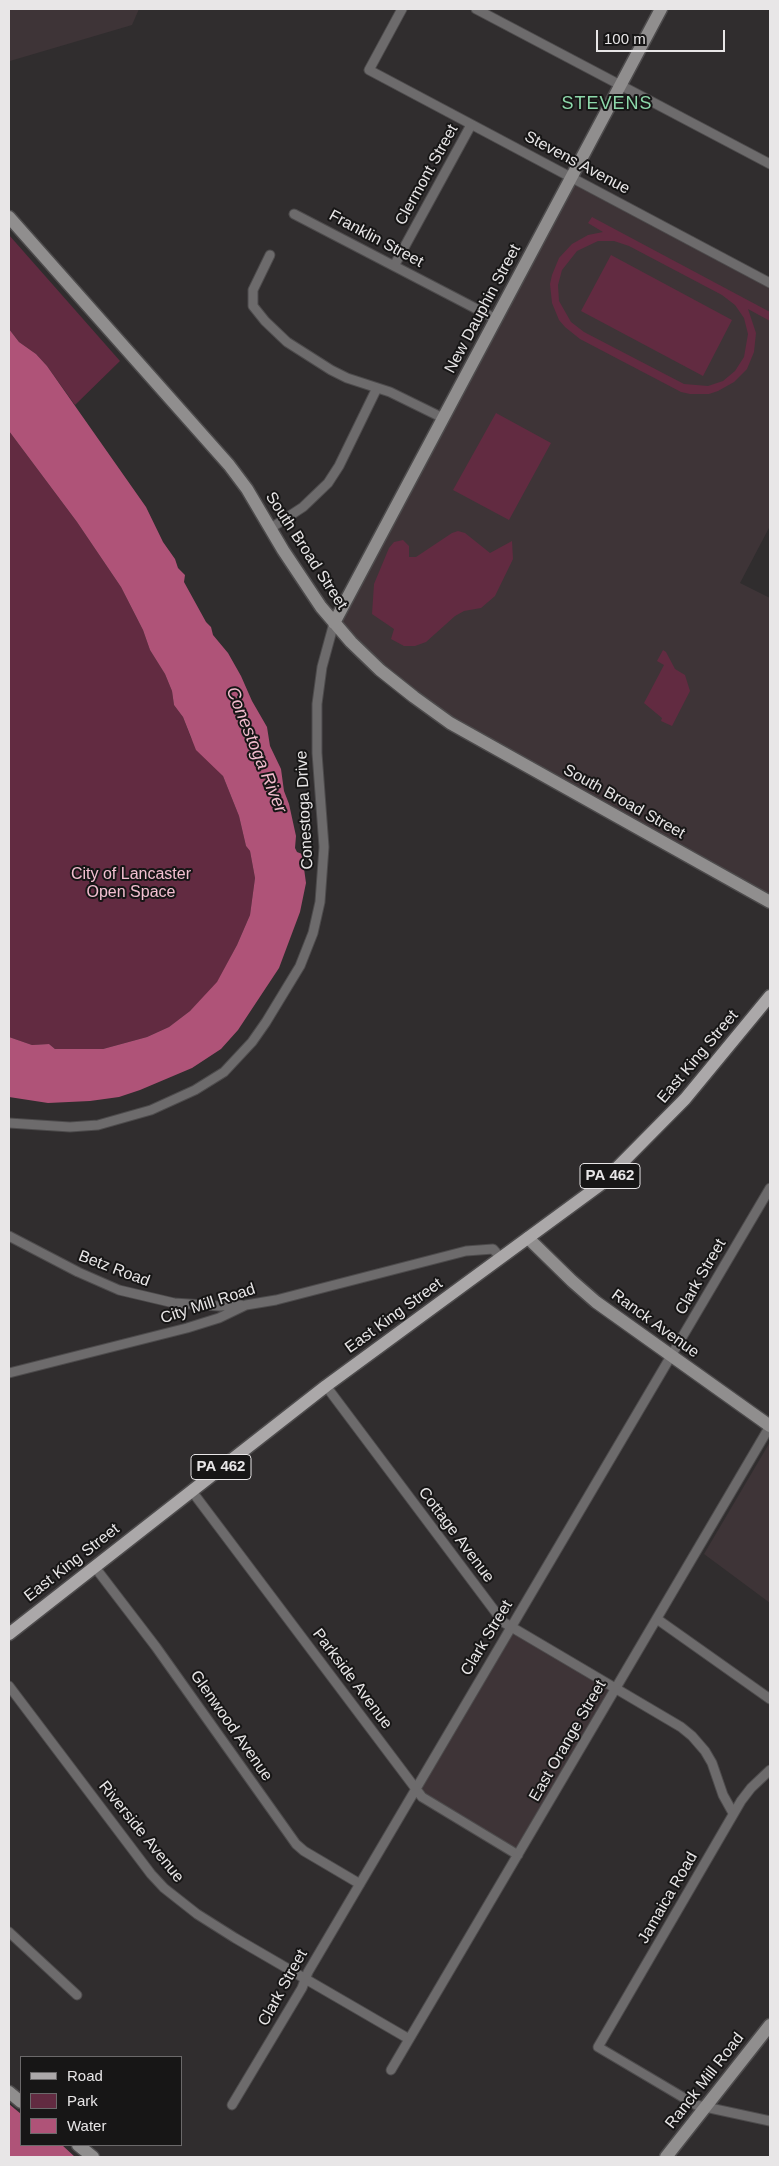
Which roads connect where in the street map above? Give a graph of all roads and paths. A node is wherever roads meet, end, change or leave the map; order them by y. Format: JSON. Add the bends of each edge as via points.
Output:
{"nodes":[{"id":1,"x":402,"y":9,"type":"edge"},
{"id":2,"x":476,"y":9,"type":"edge"},
{"id":3,"x":661,"y":9,"type":"edge"},
{"id":4,"x":620,"y":85,"type":"junction"},
{"id":5,"x":471,"y":125,"type":"junction"},
{"id":6,"x":770,"y":164,"type":"edge"},
{"id":7,"x":571,"y":178,"type":"junction"},
{"id":8,"x":294,"y":214,"type":"dead end"},
{"id":9,"x":9,"y":217,"type":"edge"},
{"id":10,"x":270,"y":256,"type":"dead end"},
{"id":11,"x":394,"y":266,"type":"junction"},
{"id":12,"x":770,"y":283,"type":"edge"},
{"id":13,"x":496,"y":320,"type":"junction"},
{"id":14,"x":377,"y":388,"type":"junction"},
{"id":15,"x":443,"y":418,"type":"junction"},
{"id":16,"x":271,"y":528,"type":"junction"},
{"id":17,"x":334,"y":623,"type":"junction"},
{"id":18,"x":770,"y":902,"type":"edge"},
{"id":19,"x":770,"y":996,"type":"edge"},
{"id":20,"x":9,"y":1123,"type":"edge"},
{"id":21,"x":770,"y":1188,"type":"edge"},
{"id":22,"x":9,"y":1236,"type":"edge"},
{"id":23,"x":528,"y":1238,"type":"junction"},
{"id":24,"x":500,"y":1258,"type":"junction"},
{"id":25,"x":246,"y":1305,"type":"junction"},
{"id":26,"x":672,"y":1356,"type":"junction"},
{"id":27,"x":9,"y":1373,"type":"edge"},
{"id":28,"x":326,"y":1386,"type":"junction"},
{"id":29,"x":770,"y":1426,"type":"edge"},
{"id":30,"x":191,"y":1490,"type":"junction"},
{"id":31,"x":94,"y":1566,"type":"junction"},
{"id":32,"x":657,"y":1618,"type":"junction"},
{"id":33,"x":511,"y":1627,"type":"junction"},
{"id":34,"x":9,"y":1634,"type":"edge"},
{"id":35,"x":9,"y":1686,"type":"edge"},
{"id":36,"x":616,"y":1688,"type":"junction"},
{"id":37,"x":770,"y":1700,"type":"edge"},
{"id":38,"x":770,"y":1770,"type":"edge"},
{"id":39,"x":416,"y":1789,"type":"junction"},
{"id":40,"x":733,"y":1813,"type":"junction"},
{"id":41,"x":518,"y":1854,"type":"junction"},
{"id":42,"x":360,"y":1884,"type":"junction"},
{"id":43,"x":9,"y":1932,"type":"edge"},
{"id":44,"x":305,"y":1979,"type":"junction"},
{"id":45,"x":77,"y":1995,"type":"dead end"},
{"id":46,"x":770,"y":2025,"type":"edge"},
{"id":47,"x":409,"y":2039,"type":"junction"},
{"id":48,"x":391,"y":2070,"type":"dead end"},
{"id":49,"x":9,"y":2092,"type":"edge"},
{"id":50,"x":20,"y":2101,"type":"edge"},
{"id":51,"x":232,"y":2105,"type":"dead end"},
{"id":52,"x":705,"y":2108,"type":"junction"},
{"id":53,"x":770,"y":2121,"type":"edge"},
{"id":54,"x":79,"y":2146,"type":"edge"},
{"id":55,"x":93,"y":2157,"type":"edge"},
{"id":56,"x":666,"y":2157,"type":"edge"}],
"edges":[{"from":1,"to":5,"type":"street","name":"Stevens Avenue","via":[[369,70]]},
{"from":2,"to":4,"type":"street"},
{"from":3,"to":4,"type":"street","name":"New Dauphin Street"},
{"from":4,"to":6,"type":"street"},
{"from":4,"to":7,"type":"street","name":"New Dauphin Street"},
{"from":5,"to":7,"type":"street","name":"Stevens Avenue"},
{"from":5,"to":11,"type":"street","name":"Clermont Street"},
{"from":7,"to":12,"type":"street","name":"Stevens Avenue"},
{"from":7,"to":13,"type":"street","name":"New Dauphin Street"},
{"from":8,"to":11,"type":"street","name":"Franklin Street"},
{"from":9,"to":16,"type":"street","name":"South Broad Street","via":[[218,452]]},
{"from":10,"to":14,"type":"street","via":[[253,290],[253,306],[257,312],[287,342],[331,370]]},
{"from":11,"to":13,"type":"street","name":"Franklin Street"},
{"from":13,"to":15,"type":"street","name":"New Dauphin Street"},
{"from":14,"to":15,"type":"street","via":[[410,400]]},
{"from":14,"to":16,"type":"street","via":[[328,483],[303,507]]},
{"from":15,"to":17,"type":"street","name":"New Dauphin Street"},
{"from":16,"to":17,"type":"street","name":"South Broad Street","via":[[296,571]]},
{"from":17,"to":18,"type":"street","name":"South Broad Street","via":[[396,683],[450,722]]},
{"from":17,"to":20,"type":"street","name":"Conestoga Drive","via":[[322,667],[317,704],[324,847],[320,902],[313,933],[300,966],[266,1022],[224,1072],[195,1090],[151,1110],[89,1126]]},
{"from":19,"to":23,"type":"main road","name":"East King Street","number":"PA 462","via":[[685,1098],[625,1162],[591,1193]]},
{"from":21,"to":26,"type":"street","name":"Clark Street"},
{"from":22,"to":25,"type":"street","name":"Betz Road","via":[[119,1290],[184,1304]]},
{"from":23,"to":24,"type":"main road","name":"East King Street","number":"PA 462"},
{"from":23,"to":26,"type":"street","name":"Ranck Avenue","via":[[583,1291]]},
{"from":24,"to":25,"type":"street","name":"City Mill Road","via":[[493,1249],[466,1251]]},
{"from":24,"to":28,"type":"main road","name":"East King Street","number":"PA 462"},
{"from":25,"to":27,"type":"street","name":"City Mill Road","via":[[187,1328]]},
{"from":26,"to":29,"type":"street","name":"Ranck Avenue"},
{"from":26,"to":33,"type":"street","name":"Clark Street"},
{"from":28,"to":30,"type":"main road","name":"East King Street","number":"PA 462"},
{"from":28,"to":33,"type":"street","name":"Cottage Avenue","via":[[503,1622]]},
{"from":29,"to":32,"type":"street","name":"East Orange Street"},
{"from":30,"to":31,"type":"main road","name":"East King Street","number":"PA 462"},
{"from":30,"to":39,"type":"street","name":"Parkside Avenue"},
{"from":31,"to":34,"type":"main road","name":"East King Street","number":"PA 462"},
{"from":31,"to":42,"type":"street","name":"Glenwood Avenue","via":[[156,1647],[296,1844],[304,1852]]},
{"from":32,"to":36,"type":"street","name":"East Orange Street"},
{"from":32,"to":37,"type":"street"},
{"from":33,"to":36,"type":"street","name":"Cottage Avenue"},
{"from":33,"to":39,"type":"street","name":"Clark Street"},
{"from":35,"to":44,"type":"street","name":"Riverside Avenue","via":[[164,1888],[197,1914]]},
{"from":36,"to":40,"type":"street","name":"Cottage Avenue","via":[[692,1736],[712,1763]]},
{"from":36,"to":41,"type":"street","name":"East Orange Street"},
{"from":38,"to":40,"type":"street","name":"Jamaica Road","via":[[750,1788]]},
{"from":39,"to":41,"type":"street","name":"Parkside Avenue","via":[[422,1797]]},
{"from":39,"to":42,"type":"street","name":"Clark Street"},
{"from":40,"to":52,"type":"street","name":"Jamaica Road","via":[[598,2046]]},
{"from":41,"to":47,"type":"street","name":"East Orange Street"},
{"from":42,"to":44,"type":"street","name":"Clark Street"},
{"from":43,"to":45,"type":"street"},
{"from":44,"to":47,"type":"street","name":"Riverside Avenue"},
{"from":44,"to":51,"type":"street","name":"Clark Street"},
{"from":46,"to":52,"type":"street","name":"Ranck Mill Road"},
{"from":47,"to":48,"type":"street","name":"East Orange Street"},
{"from":49,"to":50,"type":"street"},
{"from":52,"to":53,"type":"street"},
{"from":52,"to":56,"type":"street","name":"Ranck Mill Road"},
{"from":54,"to":55,"type":"street"}]}
